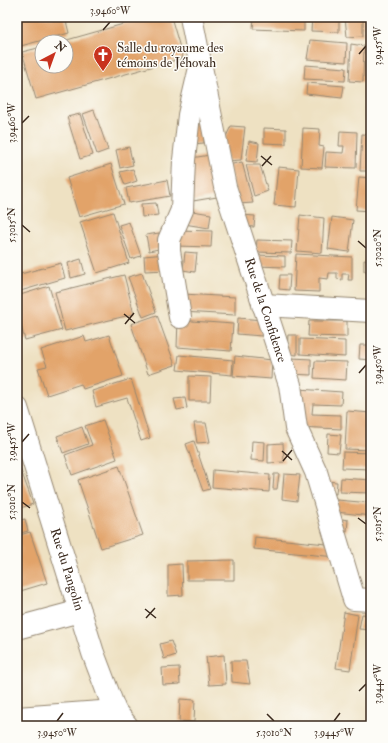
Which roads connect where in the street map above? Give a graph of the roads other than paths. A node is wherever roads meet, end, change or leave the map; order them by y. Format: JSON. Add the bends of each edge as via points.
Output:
{"nodes":[{"id":1,"x":191,"y":17,"type":"edge"},
{"id":2,"x":200,"y":65,"type":"junction"},
{"id":3,"x":263,"y":305,"type":"junction"},
{"id":4,"x":371,"y":311,"type":"edge"},
{"id":5,"x":180,"y":317,"type":"dead end"},
{"id":6,"x":17,"y":408,"type":"edge"},
{"id":7,"x":362,"y":600,"type":"edge"},
{"id":8,"x":80,"y":611,"type":"junction"},
{"id":9,"x":17,"y":628,"type":"edge"},
{"id":10,"x":17,"y":718,"type":"edge"},
{"id":11,"x":121,"y":718,"type":"edge"}],
"edges":[{"from":1,"to":2,"type":"street","name":"Rue de la Confidence"},
{"from":2,"to":3,"type":"street","name":"Rue de la Confidence","via":[[224,187]]},
{"from":2,"to":5,"type":"street","via":[[189,115],[182,210],[169,240]]},
{"from":3,"to":4,"type":"street"},
{"from":3,"to":7,"type":"street","name":"Rue de la Confidence","via":[[290,385],[296,428],[316,472]]},
{"from":6,"to":8,"type":"street","name":"Rue du Pangolin"},
{"from":8,"to":9,"type":"street"},
{"from":8,"to":11,"type":"street","name":"Rue du Pangolin","via":[[93,653]]},
{"from":10,"to":11,"type":"street"}]}
